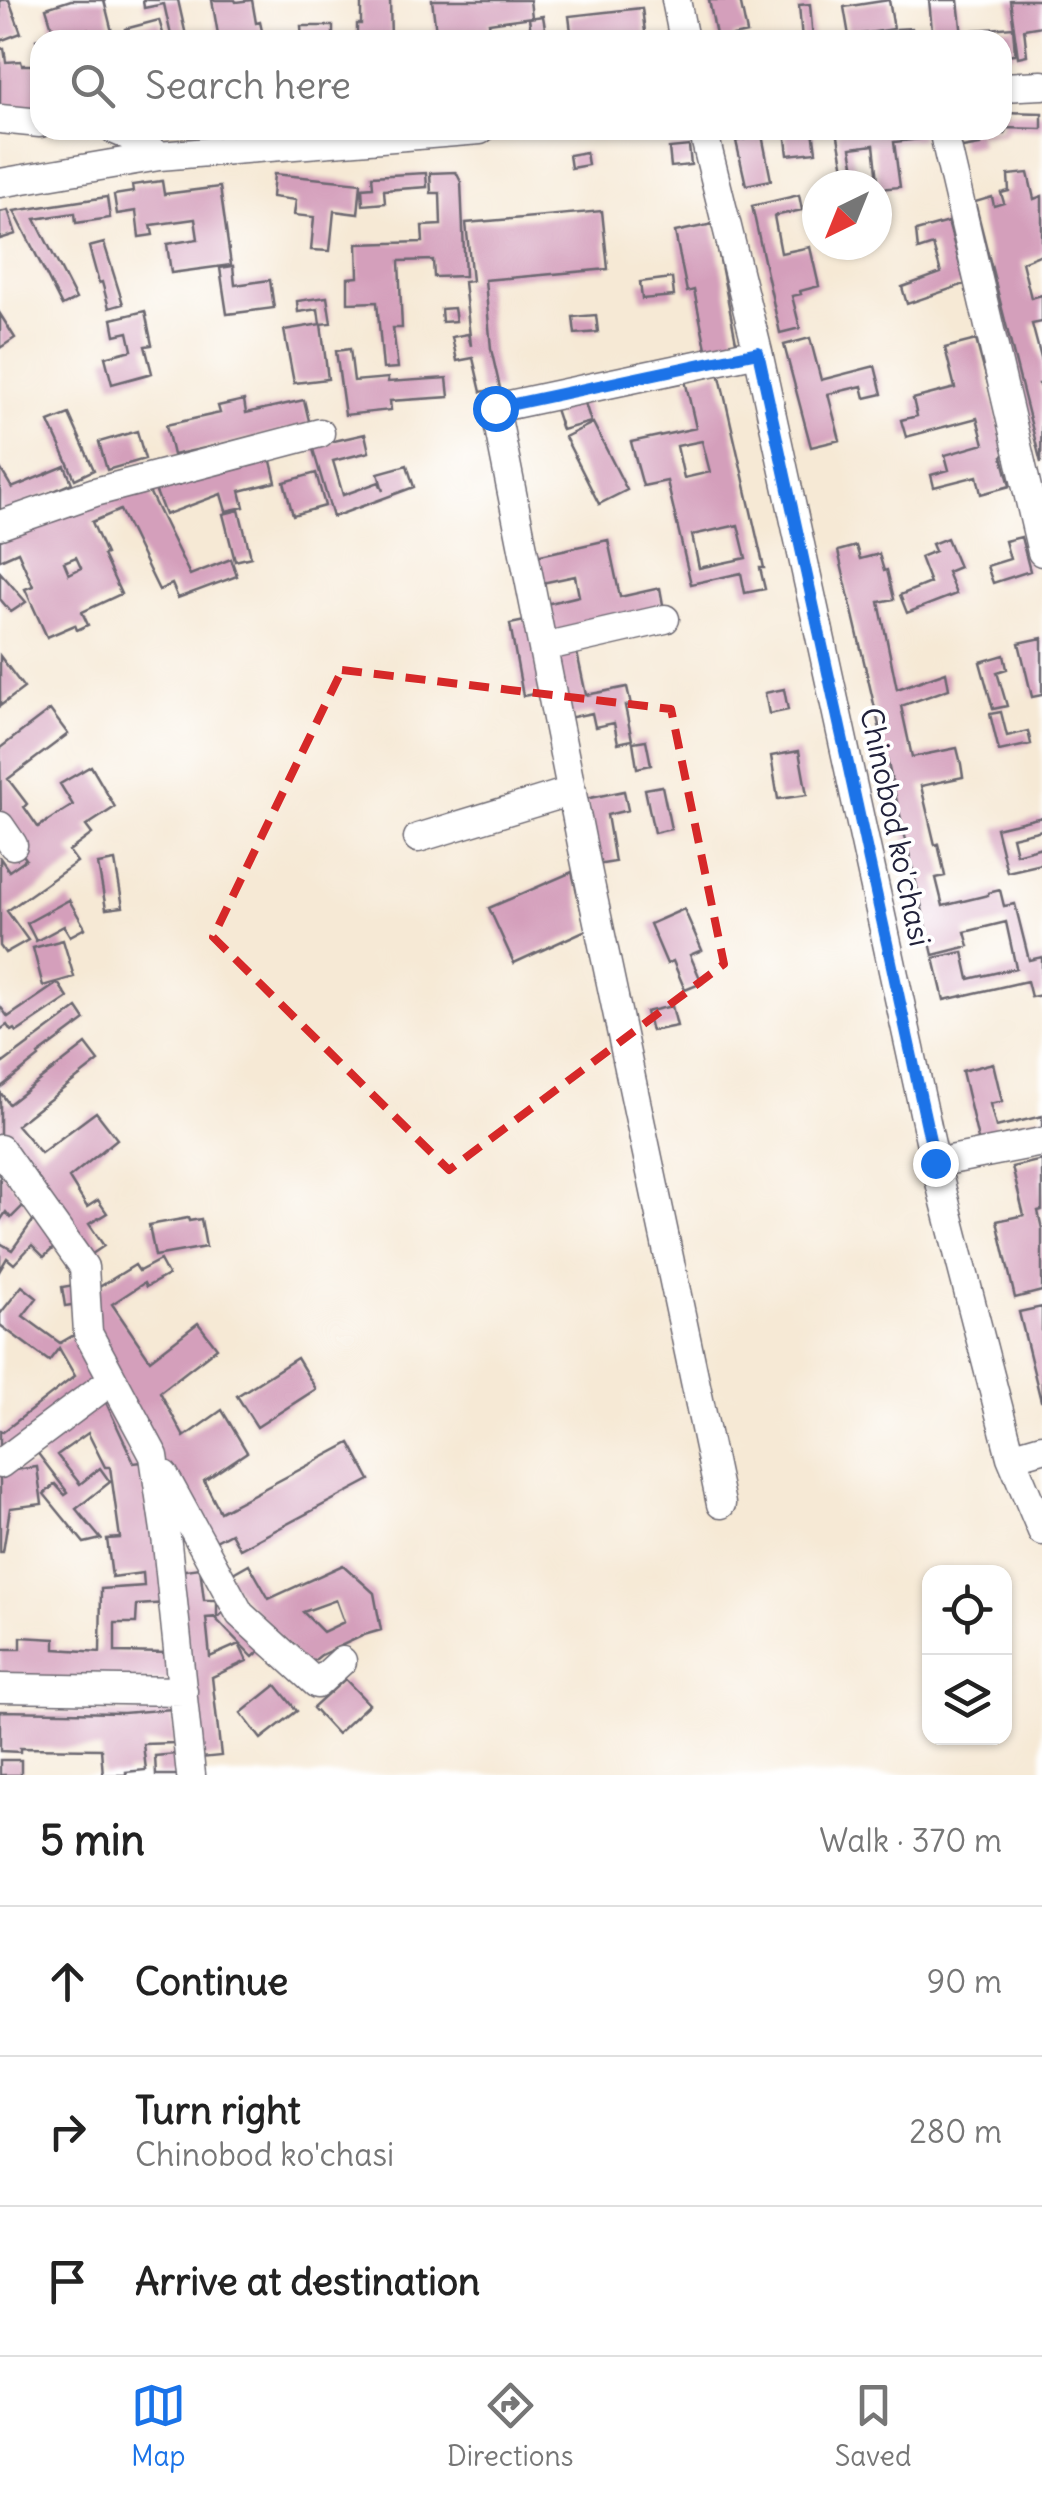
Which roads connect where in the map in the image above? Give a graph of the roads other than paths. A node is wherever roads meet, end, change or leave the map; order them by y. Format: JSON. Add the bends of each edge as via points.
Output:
{"nodes":[{"id":1,"x":676,"y":0,"type":"edge"},
{"id":2,"x":682,"y":30,"type":"edge"},
{"id":3,"x":1042,"y":85,"type":"edge"},
{"id":4,"x":1012,"y":86,"type":"edge"},
{"id":5,"x":0,"y":119,"type":"edge"},
{"id":6,"x":30,"y":122,"type":"edge"},
{"id":7,"x":137,"y":140,"type":"edge"},
{"id":8,"x":357,"y":140,"type":"edge"},
{"id":9,"x":705,"y":140,"type":"edge"},
{"id":10,"x":945,"y":140,"type":"edge"},
{"id":11,"x":159,"y":156,"type":"junction"},
{"id":12,"x":0,"y":183,"type":"edge"},
{"id":13,"x":758,"y":352,"type":"junction"},
{"id":14,"x":320,"y":434,"type":"dead end"},
{"id":15,"x":0,"y":525,"type":"edge"},
{"id":16,"x":1042,"y":552,"type":"edge"},
{"id":17,"x":665,"y":619,"type":"dead end"},
{"id":18,"x":543,"y":647,"type":"junction"},
{"id":19,"x":572,"y":791,"type":"junction"},
{"id":20,"x":418,"y":838,"type":"dead end"},
{"id":21,"x":1042,"y":1142,"type":"edge"},
{"id":22,"x":0,"y":1148,"type":"edge"},
{"id":23,"x":935,"y":1163,"type":"junction"},
{"id":24,"x":112,"y":1380,"type":"junction"},
{"id":25,"x":1042,"y":1448,"type":"edge"},
{"id":26,"x":154,"y":1456,"type":"junction"},
{"id":27,"x":1011,"y":1457,"type":"junction"},
{"id":28,"x":0,"y":1464,"type":"edge"},
{"id":29,"x":721,"y":1504,"type":"dead end"},
{"id":30,"x":1042,"y":1531,"type":"edge"},
{"id":31,"x":342,"y":1661,"type":"dead end"},
{"id":32,"x":0,"y":1688,"type":"edge"},
{"id":33,"x":183,"y":1691,"type":"junction"},
{"id":34,"x":191,"y":1775,"type":"edge"}],
"edges":[{"from":1,"to":2,"type":"street"},
{"from":3,"to":4,"type":"street"},
{"from":5,"to":6,"type":"street"},
{"from":7,"to":11,"type":"street"},
{"from":8,"to":11,"type":"street"},
{"from":9,"to":13,"type":"street","name":"Chinobod ko'chasi"},
{"from":10,"to":16,"type":"street"},
{"from":11,"to":12,"type":"street"},
{"from":13,"to":18,"type":"street","via":[[495,408]]},
{"from":13,"to":23,"type":"street","name":"Chinobod ko'chasi"},
{"from":14,"to":15,"type":"street","via":[[95,492]]},
{"from":17,"to":18,"type":"street"},
{"from":18,"to":19,"type":"street"},
{"from":19,"to":20,"type":"street"},
{"from":19,"to":29,"type":"street"},
{"from":21,"to":23,"type":"street"},
{"from":22,"to":24,"type":"street","via":[[84,1267],[88,1333]]},
{"from":23,"to":27,"type":"street","name":"Chinobod ko'chasi"},
{"from":24,"to":26,"type":"street"},
{"from":24,"to":28,"type":"street"},
{"from":25,"to":27,"type":"street"},
{"from":26,"to":31,"type":"street","via":[[240,1614],[316,1684]]},
{"from":26,"to":33,"type":"street"},
{"from":27,"to":30,"type":"street","name":"Chinobod ko'chasi"},
{"from":32,"to":33,"type":"street"},
{"from":33,"to":34,"type":"street"}]}
